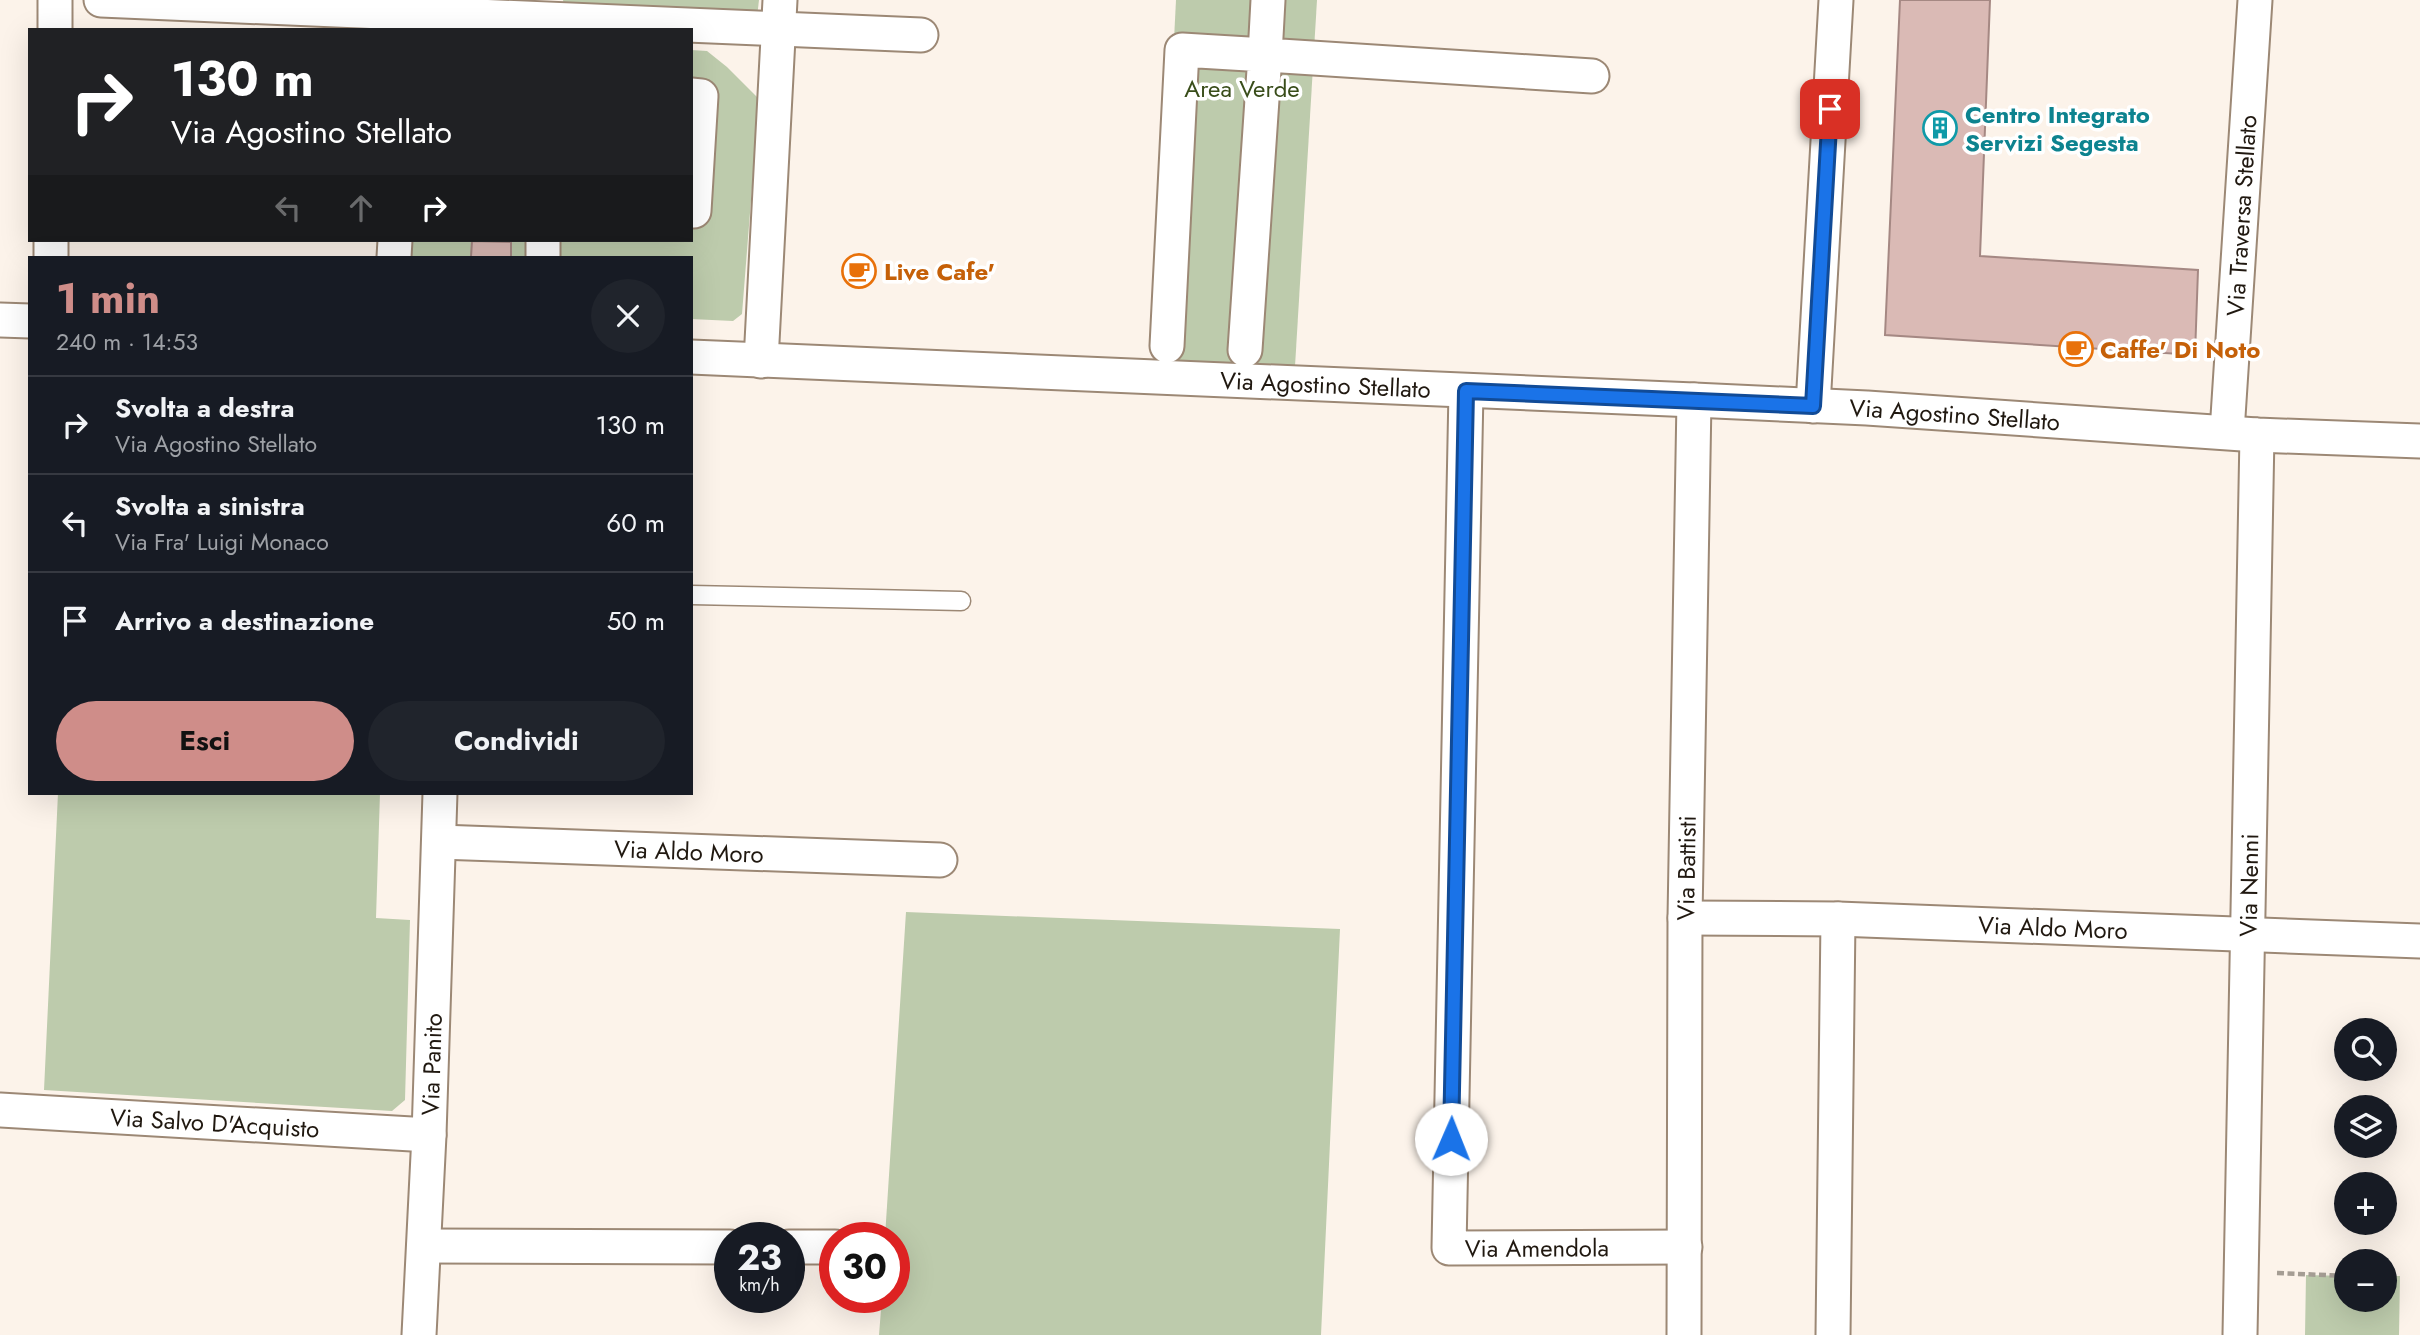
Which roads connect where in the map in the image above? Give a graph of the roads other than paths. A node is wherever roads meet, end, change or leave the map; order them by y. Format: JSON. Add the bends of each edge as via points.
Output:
{"nodes":[{"id":1,"x":55,"y":0,"type":"edge"},
{"id":2,"x":100,"y":0,"type":"edge"},
{"id":3,"x":1268,"y":0,"type":"edge"},
{"id":4,"x":1836,"y":0,"type":"edge"},
{"id":5,"x":2255,"y":0,"type":"edge"},
{"id":6,"x":780,"y":15,"type":"edge"},
{"id":7,"x":406,"y":22,"type":"edge"},
{"id":8,"x":553,"y":25,"type":"edge"},
{"id":9,"x":55,"y":28,"type":"edge"},
{"id":10,"x":921,"y":35,"type":"dead end"},
{"id":11,"x":1265,"y":55,"type":"junction"},
{"id":12,"x":1592,"y":76,"type":"dead end"},
{"id":13,"x":693,"y":95,"type":"edge"},
{"id":14,"x":693,"y":211,"type":"edge"},
{"id":15,"x":0,"y":320,"type":"edge"},
{"id":16,"x":28,"y":321,"type":"edge"},
{"id":17,"x":1167,"y":346,"type":"dead end"},
{"id":18,"x":1245,"y":350,"type":"dead end"},
{"id":19,"x":693,"y":357,"type":"edge"},
{"id":20,"x":761,"y":360,"type":"junction"},
{"id":21,"x":1466,"y":391,"type":"junction"},
{"id":22,"x":1694,"y":400,"type":"junction"},
{"id":23,"x":1813,"y":406,"type":"junction"},
{"id":24,"x":2242,"y":433,"type":"junction"},
{"id":25,"x":2420,"y":441,"type":"edge"},
{"id":26,"x":693,"y":595,"type":"edge"},
{"id":27,"x":961,"y":601,"type":"dead end"},
{"id":28,"x":440,"y":795,"type":"edge"},
{"id":29,"x":439,"y":842,"type":"junction"},
{"id":30,"x":940,"y":860,"type":"dead end"},
{"id":31,"x":1685,"y":918,"type":"junction"},
{"id":32,"x":1838,"y":919,"type":"junction"},
{"id":33,"x":2249,"y":935,"type":"junction"},
{"id":34,"x":2420,"y":941,"type":"edge"},
{"id":35,"x":0,"y":1110,"type":"edge"},
{"id":36,"x":429,"y":1135,"type":"junction"},
{"id":37,"x":424,"y":1246,"type":"junction"},
{"id":38,"x":714,"y":1247,"type":"edge"},
{"id":39,"x":1685,"y":1247,"type":"junction"},
{"id":40,"x":419,"y":1335,"type":"edge"},
{"id":41,"x":1684,"y":1335,"type":"edge"},
{"id":42,"x":1833,"y":1335,"type":"edge"},
{"id":43,"x":2240,"y":1335,"type":"edge"}],
"edges":[{"from":1,"to":9,"type":"street"},
{"from":2,"to":7,"type":"street"},
{"from":3,"to":11,"type":"street"},
{"from":4,"to":23,"type":"street"},
{"from":5,"to":24,"type":"street","name":"Via Traversa Stellato"},
{"from":6,"to":8,"type":"street"},
{"from":6,"to":10,"type":"street"},
{"from":6,"to":20,"type":"street"},
{"from":7,"to":8,"type":"street"},
{"from":11,"to":12,"type":"street"},
{"from":11,"to":17,"type":"street","via":[[1182,50]]},
{"from":11,"to":18,"type":"street"},
{"from":13,"to":14,"type":"street","via":[[701,96]]},
{"from":15,"to":16,"type":"street"},
{"from":19,"to":20,"type":"street","name":"Via Agostino Stellato"},
{"from":20,"to":21,"type":"street","name":"Via Agostino Stellato"},
{"from":21,"to":22,"type":"street","name":"Via Agostino Stellato"},
{"from":21,"to":39,"type":"street","name":"Via Amendola","via":[[1449,1248]]},
{"from":22,"to":23,"type":"street","name":"Via Agostino Stellato"},
{"from":22,"to":31,"type":"street","name":"Via Battisti"},
{"from":23,"to":24,"type":"street","name":"Via Agostino Stellato"},
{"from":24,"to":25,"type":"street","name":"Via Agostino Stellato"},
{"from":24,"to":33,"type":"street","name":"Via Nenni"},
{"from":26,"to":27,"type":"lane"},
{"from":28,"to":29,"type":"street","name":"Via Panito"},
{"from":29,"to":30,"type":"street","name":"Via Aldo Moro"},
{"from":29,"to":36,"type":"street","name":"Via Panito"},
{"from":31,"to":32,"type":"street","name":"Via Aldo Moro"},
{"from":31,"to":39,"type":"street","name":"Via Battisti"},
{"from":32,"to":33,"type":"street","name":"Via Aldo Moro"},
{"from":32,"to":42,"type":"street"},
{"from":33,"to":34,"type":"street","name":"Via Aldo Moro"},
{"from":33,"to":43,"type":"street","name":"Via Nenni"},
{"from":35,"to":36,"type":"street","name":"Via Salvo D'Acquisto"},
{"from":36,"to":37,"type":"street","name":"Via Panito"},
{"from":37,"to":38,"type":"street"},
{"from":37,"to":40,"type":"street","name":"Via Panito"},
{"from":39,"to":41,"type":"street","name":"Via Battisti"}]}
